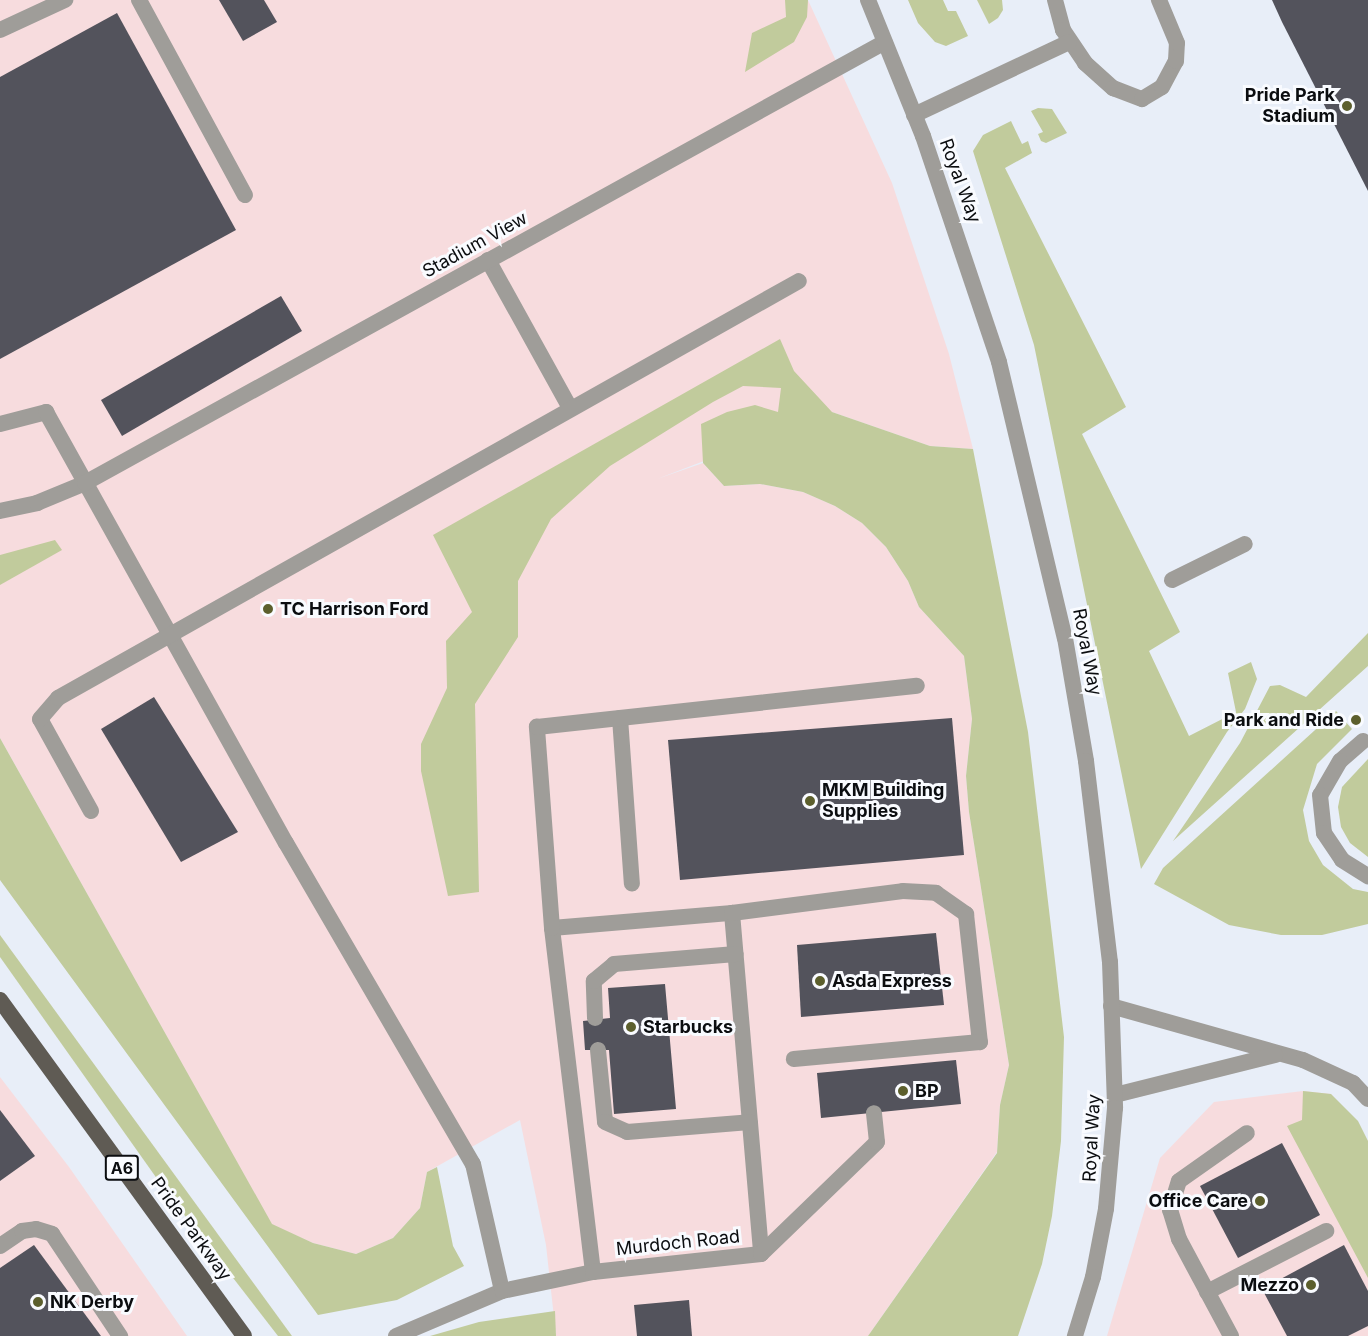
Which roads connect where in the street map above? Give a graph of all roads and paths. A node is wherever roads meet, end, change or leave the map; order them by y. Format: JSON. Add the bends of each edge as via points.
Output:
{"nodes":[{"id":1,"x":65,"y":0,"type":"edge"},
{"id":2,"x":139,"y":0,"type":"edge"},
{"id":3,"x":868,"y":0,"type":"edge"},
{"id":4,"x":1055,"y":0,"type":"edge"},
{"id":5,"x":1159,"y":0,"type":"edge"},
{"id":6,"x":0,"y":30,"type":"edge"},
{"id":7,"x":885,"y":42,"type":"junction"},
{"id":8,"x":1069,"y":42,"type":"junction"},
{"id":9,"x":914,"y":115,"type":"junction"},
{"id":10,"x":245,"y":195,"type":"dead end"},
{"id":11,"x":488,"y":260,"type":"junction"},
{"id":12,"x":799,"y":281,"type":"dead end"},
{"id":13,"x":570,"y":408,"type":"junction"},
{"id":14,"x":0,"y":424,"type":"edge"},
{"id":15,"x":85,"y":483,"type":"junction"},
{"id":16,"x":0,"y":511,"type":"edge"},
{"id":17,"x":1245,"y":543,"type":"dead end"},
{"id":18,"x":1172,"y":580,"type":"dead end"},
{"id":19,"x":172,"y":632,"type":"junction"},
{"id":20,"x":917,"y":686,"type":"dead end"},
{"id":21,"x":620,"y":718,"type":"junction"},
{"id":22,"x":1363,"y":741,"type":"dead end"},
{"id":23,"x":91,"y":811,"type":"dead end"},
{"id":24,"x":1368,"y":876,"type":"edge"},
{"id":25,"x":632,"y":884,"type":"dead end"},
{"id":26,"x":732,"y":913,"type":"junction"},
{"id":27,"x":552,"y":928,"type":"junction"},
{"id":28,"x":736,"y":954,"type":"junction"},
{"id":29,"x":0,"y":1000,"type":"edge"},
{"id":30,"x":1112,"y":1006,"type":"junction"},
{"id":31,"x":596,"y":1018,"type":"dead end"},
{"id":32,"x":598,"y":1050,"type":"dead end"},
{"id":33,"x":1276,"y":1055,"type":"junction"},
{"id":34,"x":794,"y":1059,"type":"dead end"},
{"id":35,"x":1115,"y":1095,"type":"junction"},
{"id":36,"x":1368,"y":1099,"type":"edge"},
{"id":37,"x":874,"y":1113,"type":"dead end"},
{"id":38,"x":750,"y":1122,"type":"junction"},
{"id":39,"x":1247,"y":1132,"type":"dead end"},
{"id":40,"x":1326,"y":1232,"type":"dead end"},
{"id":41,"x":0,"y":1246,"type":"edge"},
{"id":42,"x":761,"y":1254,"type":"junction"},
{"id":43,"x":592,"y":1272,"type":"junction"},
{"id":44,"x":502,"y":1292,"type":"junction"},
{"id":45,"x":1207,"y":1292,"type":"junction"},
{"id":46,"x":120,"y":1336,"type":"edge"},
{"id":47,"x":244,"y":1336,"type":"edge"},
{"id":48,"x":396,"y":1336,"type":"edge"},
{"id":49,"x":1075,"y":1336,"type":"edge"},
{"id":50,"x":1231,"y":1336,"type":"edge"}],
"edges":[{"from":1,"to":6,"type":"street"},
{"from":2,"to":10,"type":"street"},
{"from":3,"to":7,"type":"street","name":"Royal Way"},
{"from":4,"to":8,"type":"street"},
{"from":5,"to":8,"type":"street","via":[[1177,43],[1176,61],[1171,76],[1152,95],[1142,99],[1113,88]]},
{"from":7,"to":9,"type":"street","name":"Royal Way"},
{"from":7,"to":11,"type":"street","name":"Stadium View"},
{"from":8,"to":9,"type":"street"},
{"from":9,"to":30,"type":"street","name":"Royal Way","via":[[989,326],[1040,521],[1091,792]]},
{"from":11,"to":13,"type":"street"},
{"from":11,"to":15,"type":"street","name":"Stadium View"},
{"from":12,"to":13,"type":"street"},
{"from":13,"to":19,"type":"street"},
{"from":14,"to":15,"type":"street","via":[[46,412]]},
{"from":15,"to":16,"type":"street","name":"Stadium View","via":[[37,503]]},
{"from":15,"to":19,"type":"street"},
{"from":17,"to":18,"type":"street"},
{"from":19,"to":23,"type":"street","via":[[58,698],[40,719]]},
{"from":19,"to":44,"type":"street","via":[[286,843],[473,1164]]},
{"from":20,"to":21,"type":"street"},
{"from":21,"to":25,"type":"street"},
{"from":21,"to":27,"type":"street","via":[[537,727]]},
{"from":22,"to":24,"type":"street","via":[[1340,761],[1320,795],[1324,833],[1342,860]]},
{"from":26,"to":27,"type":"street"},
{"from":26,"to":28,"type":"street"},
{"from":26,"to":34,"type":"street","via":[[903,891],[936,892],[966,914],[980,1042],[869,1060]]},
{"from":27,"to":43,"type":"street"},
{"from":28,"to":31,"type":"street","via":[[614,964],[594,981]]},
{"from":28,"to":38,"type":"street"},
{"from":29,"to":47,"type":"main road","name":"Pride Parkway","number":"A6"},
{"from":30,"to":33,"type":"street"},
{"from":30,"to":35,"type":"street","name":"Royal Way"},
{"from":32,"to":38,"type":"street","via":[[605,1122],[627,1132]]},
{"from":33,"to":35,"type":"street"},
{"from":33,"to":36,"type":"street","via":[[1333,1072],[1353,1083]]},
{"from":35,"to":49,"type":"street","name":"Royal Way","via":[[1106,1209],[1090,1289]]},
{"from":37,"to":42,"type":"street","name":"Murdoch Road","via":[[877,1142]]},
{"from":38,"to":42,"type":"street"},
{"from":39,"to":45,"type":"street","via":[[1179,1181],[1170,1210],[1179,1239]]},
{"from":40,"to":45,"type":"street"},
{"from":41,"to":46,"type":"street","via":[[22,1231],[36,1229],[52,1234]]},
{"from":42,"to":43,"type":"street","name":"Murdoch Road"},
{"from":43,"to":44,"type":"street","name":"Murdoch Road"},
{"from":44,"to":48,"type":"street","name":"Murdoch Road"},
{"from":45,"to":50,"type":"street"}]}
